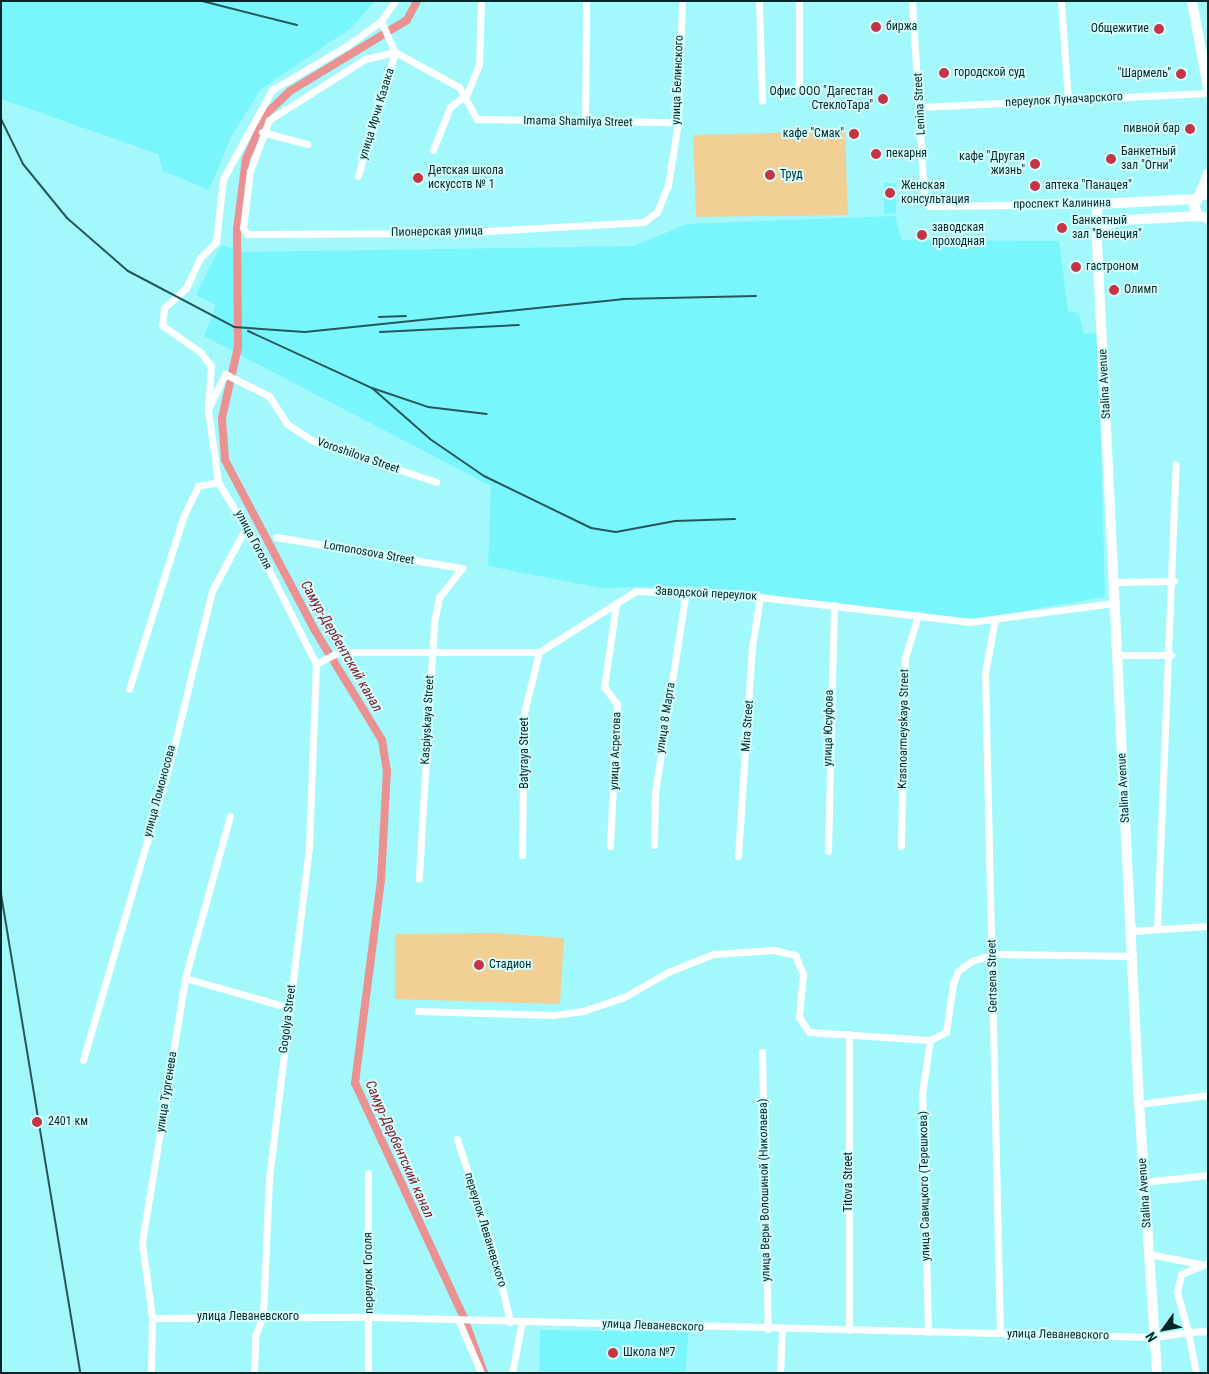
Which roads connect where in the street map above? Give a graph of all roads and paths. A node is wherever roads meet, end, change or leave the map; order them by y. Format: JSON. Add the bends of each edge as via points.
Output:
{"nodes":[{"id":1,"x":396,"y":1,"type":"edge"},
{"id":2,"x":481,"y":1,"type":"edge"},
{"id":3,"x":586,"y":1,"type":"edge"},
{"id":4,"x":682,"y":1,"type":"edge"},
{"id":5,"x":759,"y":1,"type":"edge"},
{"id":6,"x":799,"y":1,"type":"edge"},
{"id":7,"x":912,"y":1,"type":"edge"},
{"id":8,"x":1061,"y":1,"type":"edge"},
{"id":9,"x":1192,"y":1,"type":"edge"},
{"id":10,"x":381,"y":21,"type":"junction"},
{"id":11,"x":395,"y":52,"type":"junction"},
{"id":12,"x":1208,"y":87,"type":"edge"},
{"id":13,"x":799,"y":91,"type":"dead end"},
{"id":14,"x":467,"y":94,"type":"junction"},
{"id":15,"x":1068,"y":100,"type":"junction"},
{"id":16,"x":762,"y":101,"type":"dead end"},
{"id":17,"x":921,"y":107,"type":"junction"},
{"id":18,"x":678,"y":122,"type":"junction"},
{"id":19,"x":586,"y":123,"type":"junction"},
{"id":20,"x":262,"y":132,"type":"junction"},
{"id":21,"x":307,"y":144,"type":"dead end"},
{"id":22,"x":433,"y":150,"type":"dead end"},
{"id":23,"x":1208,"y":174,"type":"edge"},
{"id":24,"x":358,"y":176,"type":"dead end"},
{"id":25,"x":1201,"y":197,"type":"edge"},
{"id":26,"x":1098,"y":204,"type":"junction"},
{"id":27,"x":929,"y":206,"type":"joint"},
{"id":28,"x":1204,"y":217,"type":"edge"},
{"id":29,"x":627,"y":225,"type":"joint"},
{"id":30,"x":1096,"y":227,"type":"junction"},
{"id":31,"x":208,"y":410,"type":"junction"},
{"id":32,"x":1176,"y":464,"type":"dead end"},
{"id":33,"x":218,"y":482,"type":"junction"},
{"id":34,"x":436,"y":482,"type":"dead end"},
{"id":35,"x":246,"y":527,"type":"junction"},
{"id":36,"x":276,"y":537,"type":"dead end"},
{"id":37,"x":462,"y":568,"type":"joint"},
{"id":38,"x":1116,"y":582,"type":"junction"},
{"id":39,"x":1174,"y":582,"type":"junction"},
{"id":40,"x":686,"y":591,"type":"junction"},
{"id":41,"x":760,"y":597,"type":"junction"},
{"id":42,"x":618,"y":602,"type":"junction"},
{"id":43,"x":1114,"y":603,"type":"junction"},
{"id":44,"x":834,"y":605,"type":"junction"},
{"id":45,"x":918,"y":614,"type":"junction"},
{"id":46,"x":995,"y":619,"type":"junction"},
{"id":47,"x":539,"y":652,"type":"junction"},
{"id":48,"x":1116,"y":654,"type":"junction"},
{"id":49,"x":432,"y":655,"type":"junction"},
{"id":50,"x":1171,"y":655,"type":"junction"},
{"id":51,"x":319,"y":662,"type":"junction"},
{"id":52,"x":128,"y":689,"type":"dead end"},
{"id":53,"x":230,"y":816,"type":"dead end"},
{"id":54,"x":654,"y":845,"type":"dead end"},
{"id":55,"x":610,"y":846,"type":"dead end"},
{"id":56,"x":901,"y":846,"type":"dead end"},
{"id":57,"x":828,"y":851,"type":"dead end"},
{"id":58,"x":522,"y":855,"type":"dead end"},
{"id":59,"x":738,"y":856,"type":"dead end"},
{"id":60,"x":419,"y":879,"type":"dead end"},
{"id":61,"x":1132,"y":926,"type":"junction"},
{"id":62,"x":1208,"y":926,"type":"edge"},
{"id":63,"x":1157,"y":929,"type":"junction"},
{"id":64,"x":994,"y":954,"type":"junction"},
{"id":65,"x":1133,"y":956,"type":"junction"},
{"id":66,"x":185,"y":978,"type":"junction"},
{"id":67,"x":290,"y":1008,"type":"junction"},
{"id":68,"x":418,"y":1011,"type":"dead end"},
{"id":69,"x":849,"y":1034,"type":"junction"},
{"id":70,"x":930,"y":1040,"type":"junction"},
{"id":71,"x":762,"y":1052,"type":"dead end"},
{"id":72,"x":83,"y":1060,"type":"dead end"},
{"id":73,"x":1208,"y":1094,"type":"edge"},
{"id":74,"x":1139,"y":1104,"type":"junction"},
{"id":75,"x":457,"y":1139,"type":"dead end"},
{"id":76,"x":368,"y":1173,"type":"dead end"},
{"id":77,"x":1208,"y":1175,"type":"edge"},
{"id":78,"x":1144,"y":1182,"type":"junction"},
{"id":79,"x":1149,"y":1254,"type":"junction"},
{"id":80,"x":1204,"y":1264,"type":"edge"},
{"id":81,"x":264,"y":1316,"type":"junction"},
{"id":82,"x":370,"y":1317,"type":"junction"},
{"id":83,"x":152,"y":1318,"type":"junction"},
{"id":84,"x":462,"y":1319,"type":"junction"},
{"id":85,"x":522,"y":1321,"type":"junction"},
{"id":86,"x":510,"y":1322,"type":"junction"},
{"id":87,"x":768,"y":1329,"type":"junction"},
{"id":88,"x":782,"y":1329,"type":"junction"},
{"id":89,"x":849,"y":1330,"type":"junction"},
{"id":90,"x":1208,"y":1331,"type":"edge"},
{"id":91,"x":928,"y":1332,"type":"junction"},
{"id":92,"x":1188,"y":1332,"type":"junction"},
{"id":93,"x":1000,"y":1333,"type":"junction"},
{"id":94,"x":1154,"y":1337,"type":"junction"},
{"id":95,"x":151,"y":1373,"type":"edge"},
{"id":96,"x":254,"y":1373,"type":"edge"},
{"id":97,"x":368,"y":1373,"type":"edge"},
{"id":98,"x":481,"y":1373,"type":"edge"},
{"id":99,"x":512,"y":1373,"type":"edge"},
{"id":100,"x":780,"y":1373,"type":"edge"},
{"id":101,"x":1157,"y":1373,"type":"edge"},
{"id":102,"x":1196,"y":1373,"type":"edge"}],
"edges":[{"from":1,"to":10,"type":"street"},
{"from":2,"to":14,"type":"street","via":[[479,65]]},
{"from":3,"to":19,"type":"street"},
{"from":4,"to":18,"type":"street","name":"улица Белинского"},
{"from":5,"to":16,"type":"street"},
{"from":6,"to":13,"type":"street"},
{"from":7,"to":17,"type":"street","name":"Lenina Street"},
{"from":8,"to":15,"type":"street"},
{"from":9,"to":12,"type":"street"},
{"from":10,"to":11,"type":"street"},
{"from":10,"to":31,"type":"street","name":"улица Гоголя","via":[[272,90],[223,179],[216,242],[200,258],[186,288],[164,308],[162,325],[166,332],[200,352],[211,366]]},
{"from":11,"to":14,"type":"street"},
{"from":11,"to":20,"type":"street","via":[[378,52],[311,91],[269,120]]},
{"from":11,"to":24,"type":"street","name":"улица Ирчи Казака"},
{"from":12,"to":15,"type":"street","name":"переулок Луначарского"},
{"from":14,"to":19,"type":"street","name":"Imama Shamilya Street","via":[[477,120]]},
{"from":14,"to":22,"type":"street","via":[[450,107]]},
{"from":15,"to":17,"type":"street","name":"переулок Луначарского"},
{"from":17,"to":27,"type":"street","name":"Lenina Street","via":[[924,196]]},
{"from":18,"to":19,"type":"street","name":"Imama Shamilya Street"},
{"from":18,"to":29,"type":"street","name":"улица Белинского","via":[[668,185],[657,212],[644,222]]},
{"from":20,"to":21,"type":"street"},
{"from":20,"to":29,"type":"street","name":"Пионерская улица","via":[[250,171],[243,228],[247,234],[452,233]]},
{"from":23,"to":25,"type":"street"},
{"from":25,"to":26,"type":"street","name":"проспект Калинина"},
{"from":25,"to":28,"type":"street"},
{"from":26,"to":27,"type":"street","name":"проспект Калинина"},
{"from":26,"to":30,"type":"street","name":"Stalina Avenue"},
{"from":28,"to":30,"type":"street","via":[[1124,220]]},
{"from":30,"to":38,"type":"street","name":"Stalina Avenue"},
{"from":31,"to":33,"type":"street","name":"улица Гоголя"},
{"from":31,"to":34,"type":"street","name":"Voroshilova Street","via":[[225,374],[269,396],[287,424],[313,441]]},
{"from":32,"to":39,"type":"street"},
{"from":33,"to":35,"type":"street","name":"улица Гоголя"},
{"from":33,"to":52,"type":"street","via":[[198,486],[184,515]]},
{"from":35,"to":51,"type":"street","name":"улица Гоголя"},
{"from":35,"to":72,"type":"street","name":"улица Ломоносова","via":[[207,608],[170,763]]},
{"from":36,"to":37,"type":"street","name":"Lomonosova Street"},
{"from":37,"to":49,"type":"street","name":"Kaspiyskaya Street","via":[[440,597]]},
{"from":38,"to":39,"type":"street"},
{"from":38,"to":43,"type":"street","name":"Stalina Avenue"},
{"from":39,"to":50,"type":"street"},
{"from":40,"to":41,"type":"street","name":"Заводской переулок"},
{"from":40,"to":42,"type":"street","name":"Заводской переулок","via":[[636,591]]},
{"from":40,"to":54,"type":"street","name":"улица 8 Марта","via":[[655,793]]},
{"from":41,"to":44,"type":"street","name":"Заводской переулок"},
{"from":41,"to":59,"type":"street","name":"Mira Street","via":[[752,647]]},
{"from":42,"to":47,"type":"street","name":"Заводской переулок"},
{"from":42,"to":55,"type":"street","name":"улица Асретова","via":[[613,609],[604,687],[617,704]]},
{"from":43,"to":46,"type":"street","name":"Заводской переулок"},
{"from":43,"to":48,"type":"street","name":"Stalina Avenue"},
{"from":44,"to":45,"type":"street","name":"Заводской переулок"},
{"from":44,"to":57,"type":"street","name":"улица Юсуфова"},
{"from":45,"to":46,"type":"street","name":"Заводской переулок","via":[[970,622]]},
{"from":45,"to":56,"type":"street","name":"Krasnoarmeyskaya Street","via":[[905,658]]},
{"from":46,"to":64,"type":"street","name":"Gertsena Street","via":[[985,673],[987,862]]},
{"from":47,"to":49,"type":"street"},
{"from":47,"to":58,"type":"street","name":"Batyraya Street","via":[[524,714]]},
{"from":48,"to":50,"type":"street"},
{"from":48,"to":61,"type":"street","name":"Stalina Avenue"},
{"from":49,"to":51,"type":"street","via":[[334,653]]},
{"from":49,"to":60,"type":"street","name":"Kaspiyskaya Street"},
{"from":50,"to":63,"type":"street"},
{"from":51,"to":67,"type":"street","name":"Gogolya Street","via":[[309,846]]},
{"from":53,"to":66,"type":"street","name":"улица Тургенева"},
{"from":61,"to":63,"type":"street","via":[[1132,931]]},
{"from":61,"to":65,"type":"street","name":"Stalina Avenue"},
{"from":62,"to":63,"type":"street"},
{"from":64,"to":65,"type":"street"},
{"from":64,"to":70,"type":"street","via":[[958,971],[946,1032]]},
{"from":64,"to":93,"type":"street","name":"Gertsena Street"},
{"from":65,"to":74,"type":"street","name":"Stalina Avenue"},
{"from":66,"to":67,"type":"street"},
{"from":66,"to":83,"type":"street","name":"улица Тургенева","via":[[142,1242]]},
{"from":67,"to":81,"type":"street","name":"Gogolya Street","via":[[269,1178]]},
{"from":68,"to":69,"type":"street","via":[[554,1015],[583,1011],[624,998],[668,972],[713,954],[773,950],[795,956],[803,974],[802,1026],[809,1032]]},
{"from":69,"to":70,"type":"street"},
{"from":69,"to":89,"type":"street","name":"Titova Street"},
{"from":70,"to":91,"type":"street","name":"улица Савицкого (Терешкова)","via":[[922,1094]]},
{"from":71,"to":87,"type":"street","name":"улица Веры Волошиной (Николаева)"},
{"from":73,"to":74,"type":"street"},
{"from":74,"to":78,"type":"street","name":"Stalina Avenue"},
{"from":75,"to":86,"type":"street","name":"переулок Леваневского","via":[[494,1253]]},
{"from":76,"to":82,"type":"street","name":"переулок Гоголя"},
{"from":77,"to":78,"type":"street"},
{"from":78,"to":79,"type":"street","name":"Stalina Avenue"},
{"from":79,"to":80,"type":"street"},
{"from":79,"to":94,"type":"street","name":"Stalina Avenue"},
{"from":80,"to":92,"type":"street","via":[[1181,1274],[1177,1292]]},
{"from":81,"to":82,"type":"street","name":"улица Леваневского"},
{"from":81,"to":83,"type":"street","name":"улица Леваневского"},
{"from":81,"to":96,"type":"street","name":"Gogolya Street","via":[[255,1336]]},
{"from":82,"to":84,"type":"street","name":"улица Леваневского"},
{"from":82,"to":97,"type":"street","name":"переулок Гоголя"},
{"from":83,"to":95,"type":"street","name":"улица Тургенева"},
{"from":84,"to":86,"type":"street","name":"улица Леваневского"},
{"from":84,"to":98,"type":"street"},
{"from":85,"to":86,"type":"street","name":"улица Леваневского"},
{"from":85,"to":87,"type":"street","name":"улица Леваневского"},
{"from":85,"to":99,"type":"street"},
{"from":87,"to":88,"type":"street","name":"улица Леваневского"},
{"from":88,"to":89,"type":"street","name":"улица Леваневского"},
{"from":88,"to":100,"type":"street"},
{"from":89,"to":91,"type":"street","name":"улица Леваневского"},
{"from":90,"to":92,"type":"street","name":"улица Леваневского"},
{"from":91,"to":93,"type":"street","name":"улица Леваневского"},
{"from":92,"to":94,"type":"street","name":"улица Леваневского"},
{"from":92,"to":102,"type":"street"},
{"from":93,"to":94,"type":"street","name":"улица Леваневского"},
{"from":94,"to":101,"type":"street","name":"Stalina Avenue"}]}
